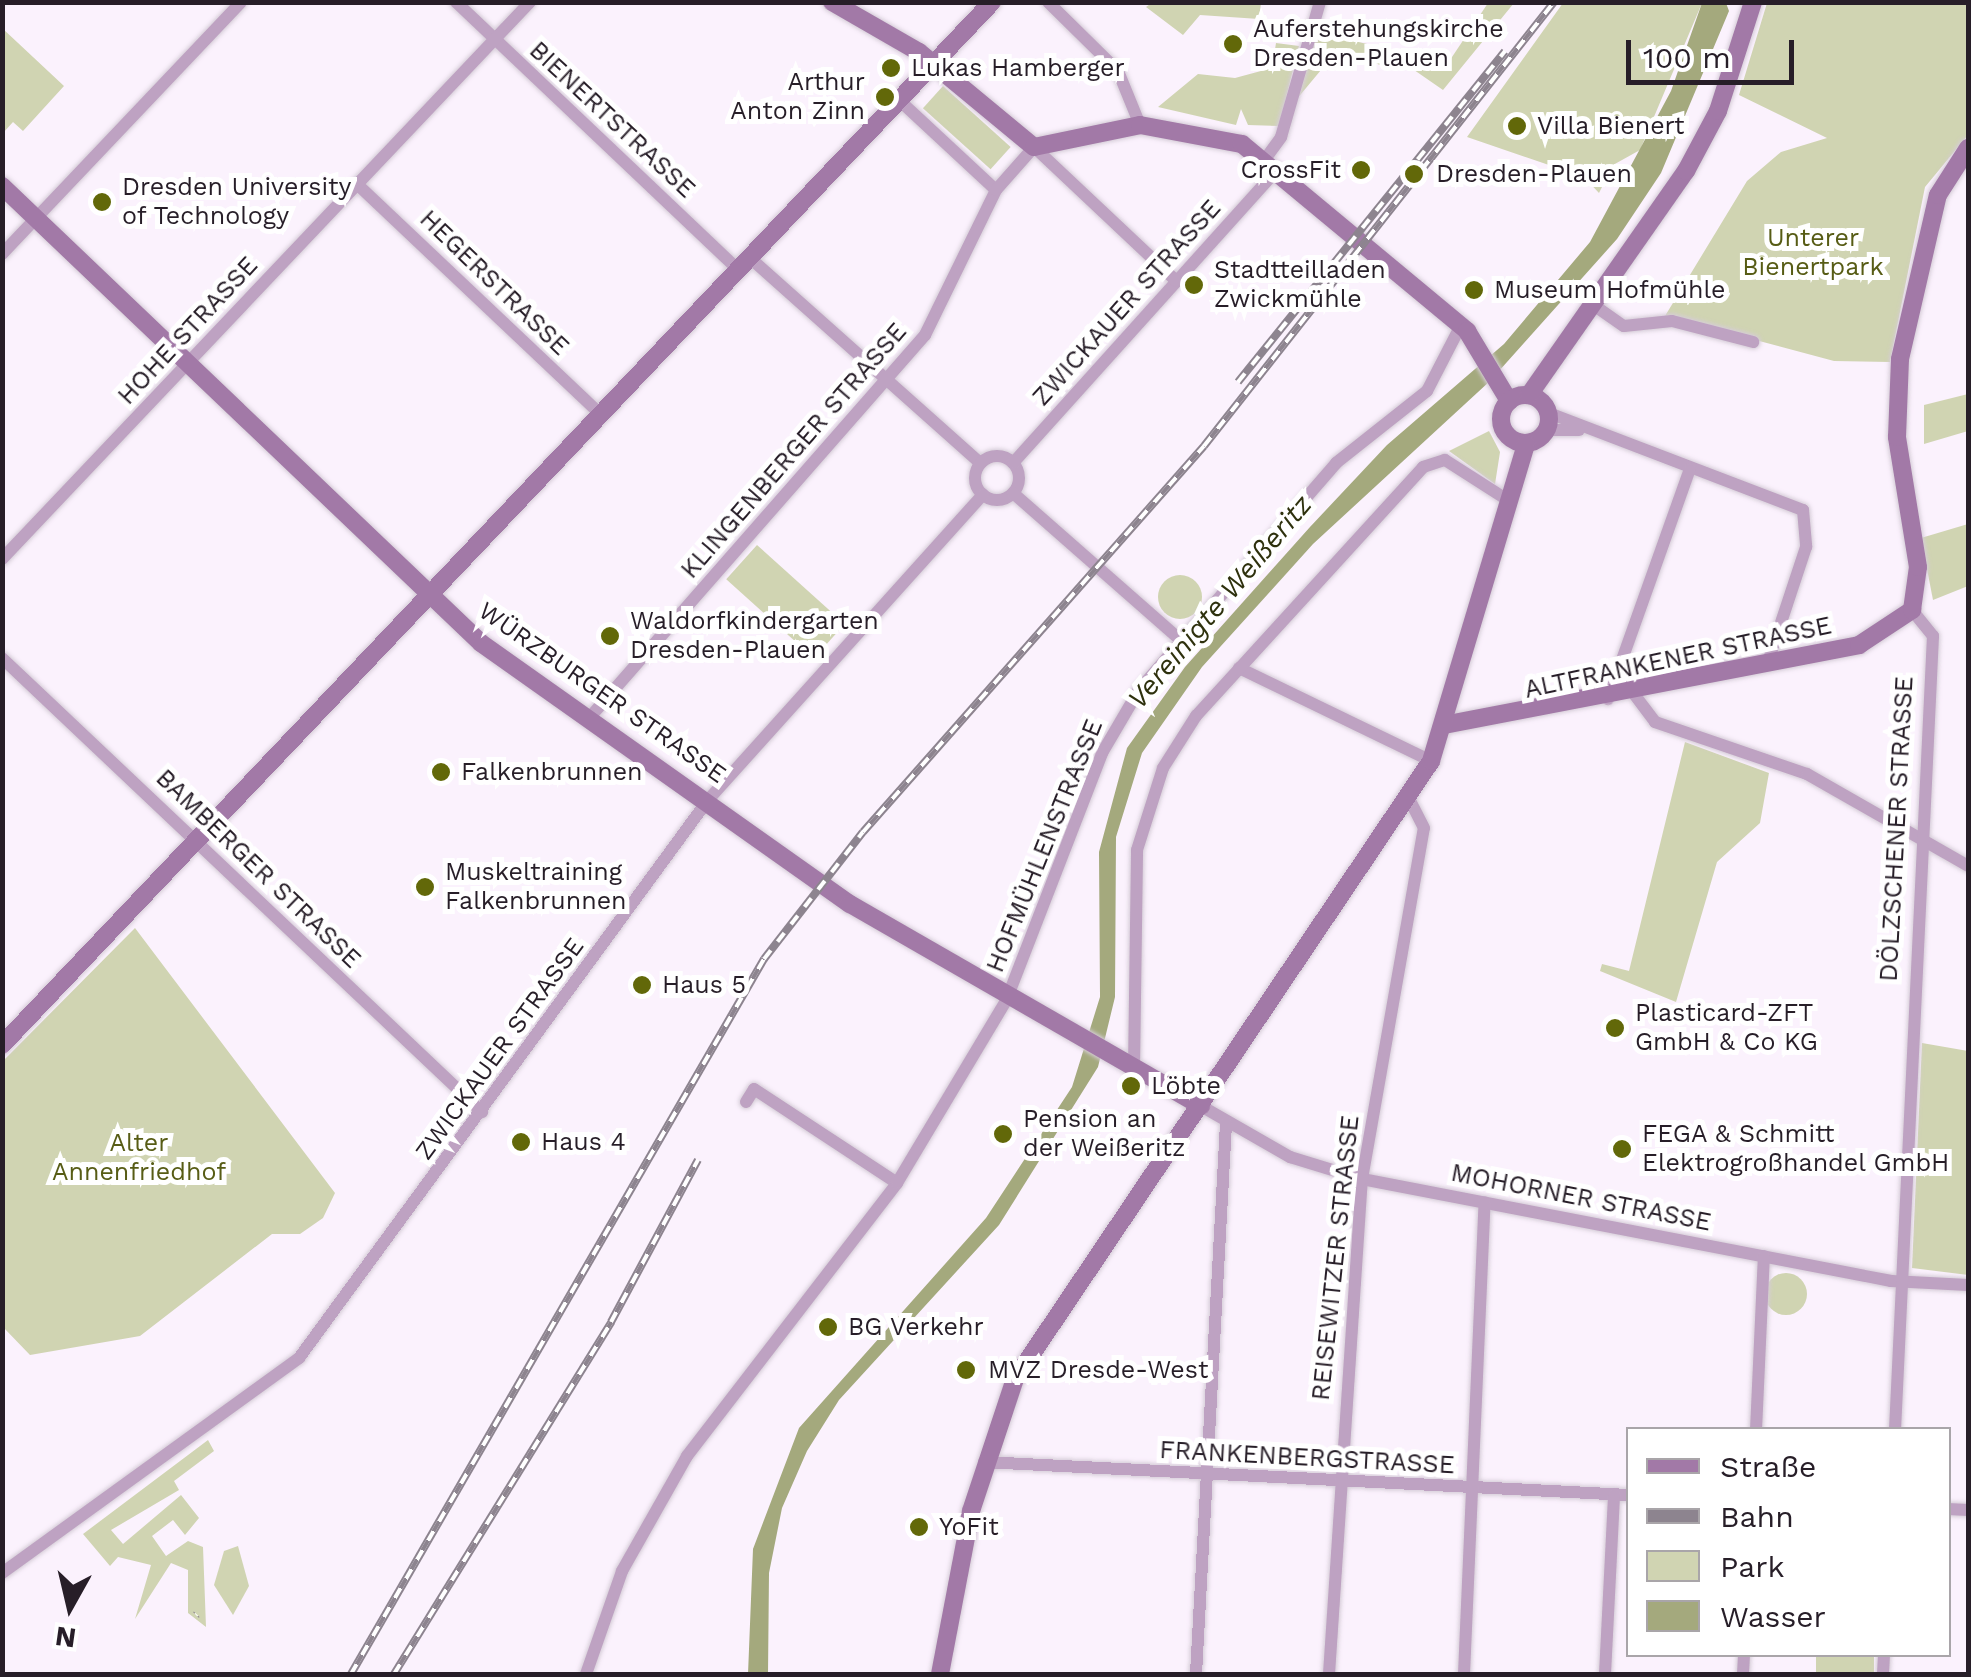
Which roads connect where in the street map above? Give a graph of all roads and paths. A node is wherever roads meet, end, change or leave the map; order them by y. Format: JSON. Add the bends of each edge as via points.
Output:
{"nodes":[{"id":1,"x":241,"y":2,"type":"edge"},
{"id":2,"x":456,"y":2,"type":"edge"},
{"id":3,"x":530,"y":2,"type":"edge"},
{"id":4,"x":832,"y":2,"type":"edge"},
{"id":5,"x":992,"y":2,"type":"edge"},
{"id":6,"x":1048,"y":2,"type":"edge"},
{"id":7,"x":1320,"y":2,"type":"edge"},
{"id":8,"x":1753,"y":2,"type":"edge"},
{"id":9,"x":495,"y":40,"type":"junction"},
{"id":10,"x":934,"y":63,"type":"junction"},
{"id":11,"x":899,"y":100,"type":"junction"},
{"id":12,"x":1140,"y":125,"type":"junction"},
{"id":13,"x":1034,"y":147,"type":"junction"},
{"id":14,"x":1968,"y":148,"type":"edge"},
{"id":15,"x":1268,"y":168,"type":"junction"},
{"id":16,"x":1961,"y":171,"type":"edge"},
{"id":17,"x":358,"y":184,"type":"junction"},
{"id":18,"x":2,"y":186,"type":"edge"},
{"id":19,"x":996,"y":190,"type":"junction"},
{"id":20,"x":37,"y":218,"type":"junction"},
{"id":21,"x":2,"y":254,"type":"edge"},
{"id":22,"x":743,"y":263,"type":"junction"},
{"id":23,"x":1176,"y":281,"type":"junction"},
{"id":24,"x":1594,"y":306,"type":"junction"},
{"id":25,"x":1464,"y":328,"type":"junction"},
{"id":26,"x":1754,"y":342,"type":"dead end"},
{"id":27,"x":189,"y":363,"type":"junction"},
{"id":28,"x":887,"y":382,"type":"junction"},
{"id":29,"x":1527,"y":401,"type":"junction"},
{"id":30,"x":600,"y":414,"type":"junction"},
{"id":31,"x":1519,"y":442,"type":"junction"},
{"id":32,"x":980,"y":463,"type":"junction"},
{"id":33,"x":1013,"y":463,"type":"junction"},
{"id":34,"x":1690,"y":470,"type":"junction"},
{"id":35,"x":1013,"y":493,"type":"junction"},
{"id":36,"x":983,"y":495,"type":"junction"},
{"id":37,"x":1501,"y":496,"type":"junction"},
{"id":38,"x":2,"y":559,"type":"edge"},
{"id":39,"x":429,"y":596,"type":"junction"},
{"id":40,"x":1912,"y":610,"type":"junction"},
{"id":41,"x":1179,"y":640,"type":"junction"},
{"id":42,"x":2,"y":658,"type":"edge"},
{"id":43,"x":1767,"y":665,"type":"junction"},
{"id":44,"x":1239,"y":668,"type":"junction"},
{"id":45,"x":1634,"y":694,"type":"junction"},
{"id":46,"x":1608,"y":699,"type":"junction"},
{"id":47,"x":591,"y":716,"type":"junction"},
{"id":48,"x":1444,"y":725,"type":"junction"},
{"id":49,"x":1431,"y":761,"type":"junction"},
{"id":50,"x":1408,"y":796,"type":"junction"},
{"id":51,"x":708,"y":800,"type":"junction"},
{"id":52,"x":1921,"y":840,"type":"junction"},
{"id":53,"x":196,"y":842,"type":"junction"},
{"id":54,"x":1968,"y":866,"type":"edge"},
{"id":55,"x":1006,"y":1001,"type":"junction"},
{"id":56,"x":4,"y":1040,"type":"edge"},
{"id":57,"x":1126,"y":1065,"type":"junction"},
{"id":58,"x":746,"y":1102,"type":"dead end"},
{"id":59,"x":1201,"y":1106,"type":"junction"},
{"id":60,"x":482,"y":1112,"type":"junction"},
{"id":61,"x":1226,"y":1123,"type":"junction"},
{"id":62,"x":1362,"y":1179,"type":"junction"},
{"id":63,"x":897,"y":1183,"type":"junction"},
{"id":64,"x":1485,"y":1202,"type":"junction"},
{"id":65,"x":1764,"y":1256,"type":"junction"},
{"id":66,"x":1902,"y":1282,"type":"junction"},
{"id":67,"x":1968,"y":1285,"type":"edge"},
{"id":68,"x":1756,"y":1427,"type":"edge"},
{"id":69,"x":1894,"y":1427,"type":"edge"},
{"id":70,"x":984,"y":1462,"type":"junction"},
{"id":71,"x":1207,"y":1476,"type":"junction"},
{"id":72,"x":1337,"y":1482,"type":"junction"},
{"id":73,"x":1472,"y":1488,"type":"junction"},
{"id":74,"x":1621,"y":1494,"type":"edge"},
{"id":75,"x":2,"y":1572,"type":"edge"},
{"id":76,"x":586,"y":1674,"type":"edge"},
{"id":77,"x":940,"y":1674,"type":"edge"},
{"id":78,"x":1196,"y":1674,"type":"edge"},
{"id":79,"x":1329,"y":1674,"type":"edge"},
{"id":80,"x":1464,"y":1674,"type":"edge"},
{"id":81,"x":1605,"y":1674,"type":"edge"}],
"edges":[{"from":1,"to":20,"type":"street"},
{"from":2,"to":9,"type":"street","name":"BIENERTSTRASSE"},
{"from":3,"to":9,"type":"street","name":"HOHE STRASSE"},
{"from":4,"to":10,"type":"street"},
{"from":5,"to":10,"type":"street"},
{"from":6,"to":12,"type":"street","via":[[1128,86]]},
{"from":7,"to":15,"type":"street","name":"ZWICKAUER STRASSE"},
{"from":8,"to":24,"type":"street","via":[[1710,128]]},
{"from":9,"to":17,"type":"street","name":"HOHE STRASSE"},
{"from":9,"to":22,"type":"street","name":"BIENERTSTRASSE"},
{"from":10,"to":11,"type":"street"},
{"from":10,"to":13,"type":"street"},
{"from":11,"to":19,"type":"street"},
{"from":11,"to":22,"type":"street"},
{"from":12,"to":13,"type":"street"},
{"from":12,"to":15,"type":"street","via":[[1228,138]]},
{"from":13,"to":19,"type":"street","name":"KLINGENBERGER STRASSE"},
{"from":13,"to":23,"type":"street"},
{"from":14,"to":16,"type":"street","name":"DÖLZSCHENER STRASSE"},
{"from":15,"to":23,"type":"street","name":"ZWICKAUER STRASSE"},
{"from":15,"to":25,"type":"street"},
{"from":16,"to":40,"type":"street","name":"DÖLZSCHENER STRASSE","via":[[1922,245],[1896,409],[1918,567]]},
{"from":17,"to":27,"type":"street","name":"HOHE STRASSE"},
{"from":17,"to":30,"type":"street","name":"HEGERSTRASSE"},
{"from":18,"to":20,"type":"street","name":"WÜRZBURGER STRASSE"},
{"from":19,"to":28,"type":"street","name":"KLINGENBERGER STRASSE","via":[[925,335]]},
{"from":20,"to":21,"type":"street"},
{"from":20,"to":27,"type":"street","name":"WÜRZBURGER STRASSE"},
{"from":22,"to":28,"type":"street","name":"BIENERTSTRASSE"},
{"from":22,"to":30,"type":"street"},
{"from":23,"to":33,"type":"street","name":"ZWICKAUER STRASSE"},
{"from":24,"to":26,"type":"street","via":[[1624,326],[1672,321]]},
{"from":24,"to":29,"type":"street"},
{"from":25,"to":29,"type":"street"},
{"from":25,"to":41,"type":"street","name":"HOFMÜHLENSTRASSE","via":[[1427,391],[1336,463]]},
{"from":27,"to":38,"type":"street","name":"HOHE STRASSE"},
{"from":27,"to":39,"type":"street","name":"WÜRZBURGER STRASSE"},
{"from":28,"to":32,"type":"street","name":"BIENERTSTRASSE"},
{"from":28,"to":47,"type":"street","name":"KLINGENBERGER STRASSE"},
{"from":29,"to":31,"type":"street"},
{"from":29,"to":31,"type":"street","via":[[1500,419]]},
{"from":29,"to":34,"type":"street","via":[[1582,430]]},
{"from":30,"to":39,"type":"street"},
{"from":31,"to":37,"type":"street"},
{"from":32,"to":33,"type":"street","via":[[997,456]]},
{"from":32,"to":36,"type":"street"},
{"from":33,"to":35,"type":"street"},
{"from":34,"to":43,"type":"street","via":[[1808,516]]},
{"from":34,"to":46,"type":"street"},
{"from":35,"to":36,"type":"street"},
{"from":35,"to":41,"type":"street"},
{"from":36,"to":51,"type":"street","name":"ZWICKAUER STRASSE"},
{"from":37,"to":44,"type":"street","via":[[1445,460],[1399,491]]},
{"from":37,"to":48,"type":"street"},
{"from":39,"to":47,"type":"street","name":"WÜRZBURGER STRASSE"},
{"from":39,"to":53,"type":"street"},
{"from":40,"to":43,"type":"street","name":"ALTFRANKENER STRASSE","via":[[1872,641]]},
{"from":40,"to":52,"type":"street","name":"DÖLZSCHENER STRASSE","via":[[1932,636]]},
{"from":41,"to":55,"type":"street","name":"HOFMÜHLENSTRASSE","via":[[1102,753]]},
{"from":42,"to":53,"type":"street","name":"BAMBERGER STRASSE"},
{"from":43,"to":45,"type":"street","name":"ALTFRANKENER STRASSE"},
{"from":44,"to":49,"type":"street"},
{"from":44,"to":57,"type":"street","via":[[1196,716],[1144,816]]},
{"from":45,"to":46,"type":"street","name":"ALTFRANKENER STRASSE"},
{"from":45,"to":52,"type":"street","via":[[1655,722],[1806,774]]},
{"from":46,"to":48,"type":"street","name":"ALTFRANKENER STRASSE"},
{"from":47,"to":51,"type":"street","name":"WÜRZBURGER STRASSE"},
{"from":48,"to":49,"type":"street"},
{"from":49,"to":50,"type":"street"},
{"from":50,"to":59,"type":"street"},
{"from":50,"to":62,"type":"street","name":"REISEWITZER STRASSE","via":[[1424,828]]},
{"from":51,"to":55,"type":"street","name":"WÜRZBURGER STRASSE"},
{"from":51,"to":60,"type":"street","name":"ZWICKAUER STRASSE"},
{"from":52,"to":54,"type":"street"},
{"from":52,"to":66,"type":"street","name":"DÖLZSCHENER STRASSE"},
{"from":53,"to":56,"type":"street"},
{"from":53,"to":60,"type":"street","name":"BAMBERGER STRASSE"},
{"from":55,"to":57,"type":"street","name":"WÜRZBURGER STRASSE"},
{"from":55,"to":63,"type":"street","name":"HOFMÜHLENSTRASSE"},
{"from":57,"to":59,"type":"street","name":"WÜRZBURGER STRASSE"},
{"from":58,"to":63,"type":"street","via":[[754,1089]]},
{"from":59,"to":61,"type":"street","name":"MOHORNER STRASSE"},
{"from":59,"to":70,"type":"street","via":[[1022,1366]]},
{"from":60,"to":75,"type":"street","name":"ZWICKAUER STRASSE","via":[[299,1358]]},
{"from":61,"to":62,"type":"street","name":"MOHORNER STRASSE"},
{"from":61,"to":71,"type":"street"},
{"from":62,"to":64,"type":"street","name":"MOHORNER STRASSE"},
{"from":62,"to":72,"type":"street","name":"REISEWITZER STRASSE"},
{"from":63,"to":76,"type":"street","name":"HOFMÜHLENSTRASSE","via":[[711,1420],[631,1554]]},
{"from":64,"to":65,"type":"street","name":"MOHORNER STRASSE"},
{"from":64,"to":73,"type":"street"},
{"from":65,"to":66,"type":"street","name":"MOHORNER STRASSE"},
{"from":65,"to":68,"type":"street"},
{"from":66,"to":67,"type":"street","name":"MOHORNER STRASSE"},
{"from":66,"to":69,"type":"street","name":"DÖLZSCHENER STRASSE"},
{"from":70,"to":71,"type":"street","name":"FRANKENBERGSTRASSE"},
{"from":70,"to":77,"type":"street"},
{"from":71,"to":72,"type":"street","name":"FRANKENBERGSTRASSE"},
{"from":71,"to":78,"type":"street"},
{"from":72,"to":73,"type":"street","name":"FRANKENBERGSTRASSE"},
{"from":72,"to":79,"type":"street","name":"REISEWITZER STRASSE"},
{"from":73,"to":74,"type":"street","name":"FRANKENBERGSTRASSE"},
{"from":73,"to":80,"type":"street"},
{"from":74,"to":81,"type":"street"}]}
